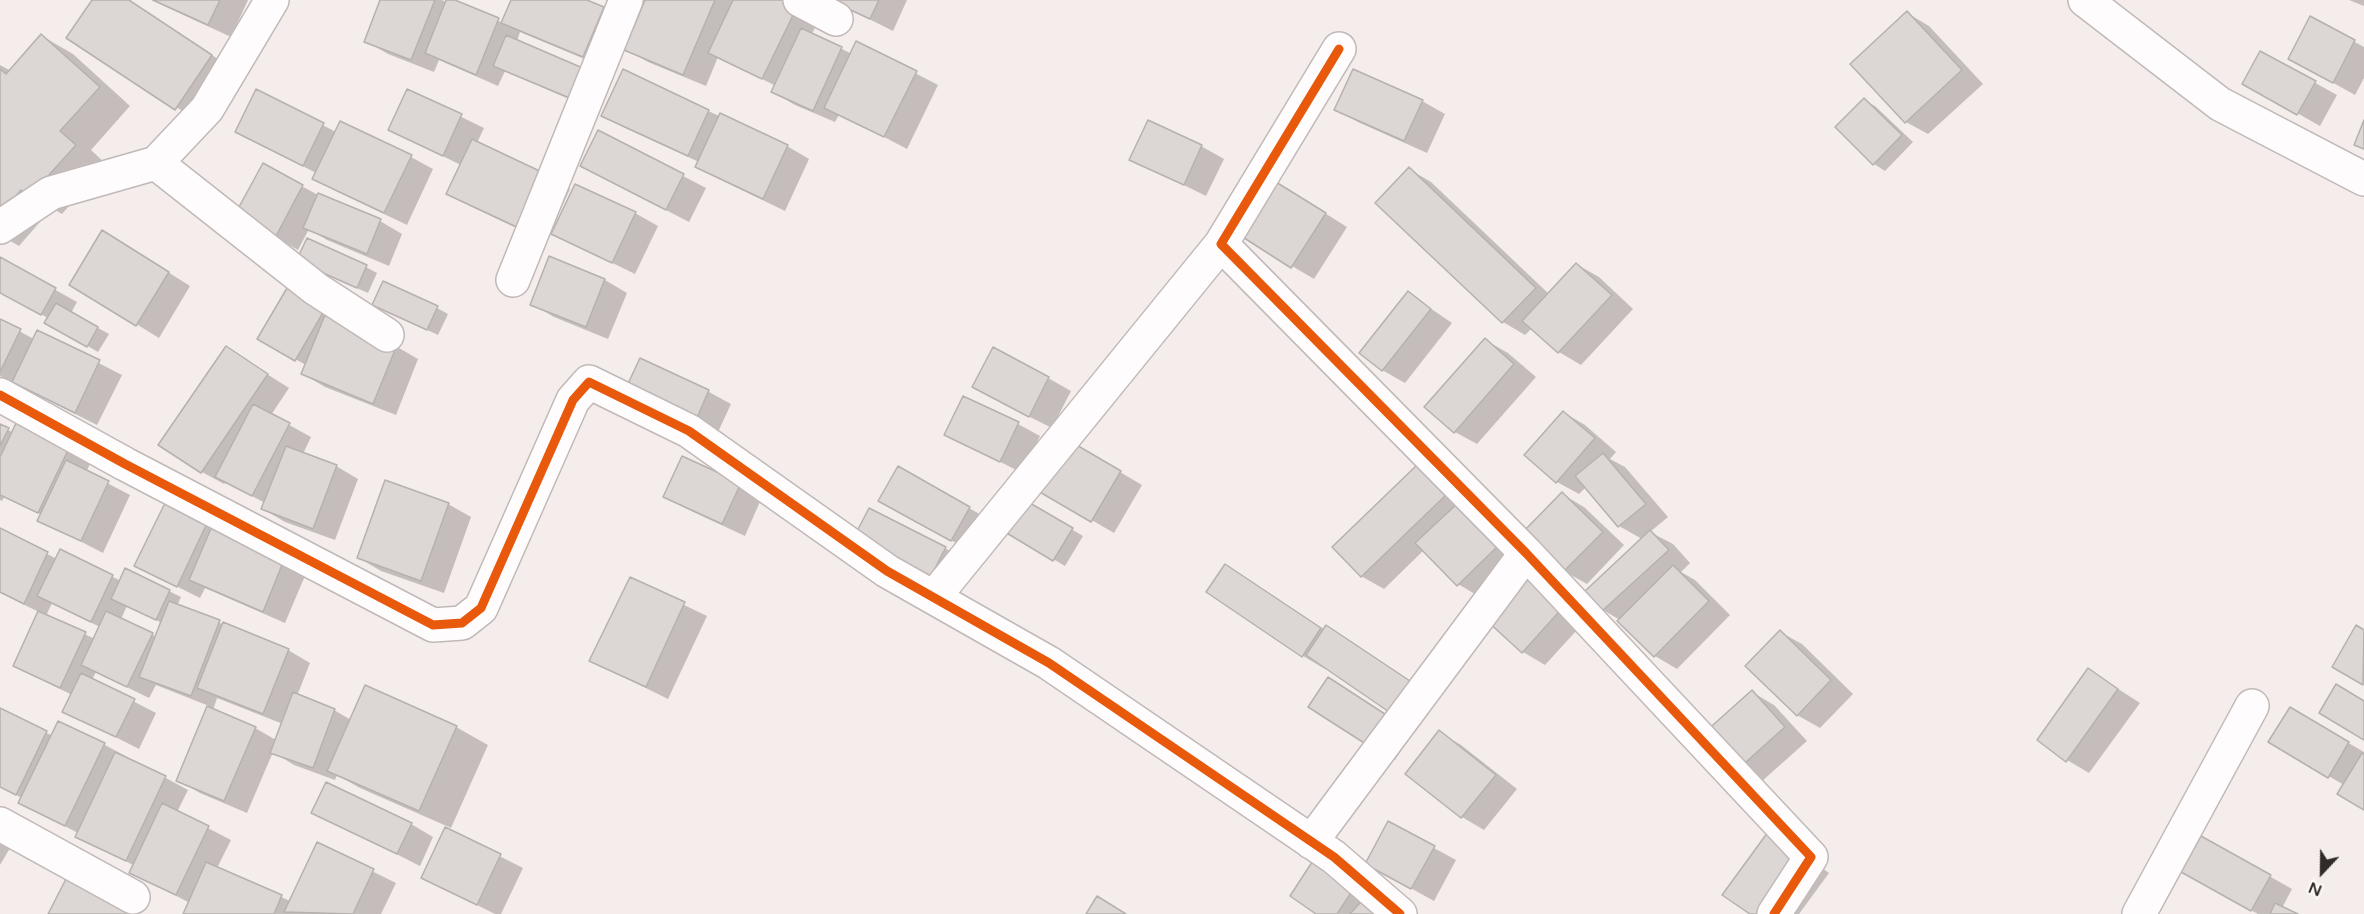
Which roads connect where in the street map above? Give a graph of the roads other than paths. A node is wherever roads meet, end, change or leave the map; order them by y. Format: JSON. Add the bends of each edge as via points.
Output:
{"nodes":[{"id":1,"x":272,"y":0,"type":"edge"},
{"id":2,"x":626,"y":0,"type":"edge"},
{"id":3,"x":800,"y":0,"type":"edge"},
{"id":4,"x":2085,"y":0,"type":"edge"},
{"id":5,"x":836,"y":19,"type":"dead end"},
{"id":6,"x":1339,"y":49,"type":"dead end"},
{"id":7,"x":156,"y":163,"type":"junction"},
{"id":8,"x":2364,"y":179,"type":"edge"},
{"id":9,"x":0,"y":227,"type":"edge"},
{"id":10,"x":1221,"y":244,"type":"junction"},
{"id":11,"x":513,"y":280,"type":"dead end"},
{"id":12,"x":387,"y":335,"type":"dead end"},
{"id":13,"x":0,"y":395,"type":"edge"},
{"id":14,"x":1526,"y":553,"type":"junction"},
{"id":15,"x":934,"y":597,"type":"junction"},
{"id":16,"x":2252,"y":706,"type":"dead end"},
{"id":17,"x":0,"y":824,"type":"edge"},
{"id":18,"x":1311,"y":842,"type":"junction"},
{"id":19,"x":133,"y":897,"type":"dead end"},
{"id":20,"x":1400,"y":914,"type":"edge"},
{"id":21,"x":1774,"y":914,"type":"edge"},
{"id":22,"x":2139,"y":914,"type":"edge"}],
"edges":[{"from":1,"to":7,"type":"street","via":[[207,109]]},
{"from":2,"to":11,"type":"street"},
{"from":3,"to":5,"type":"street"},
{"from":4,"to":8,"type":"street","via":[[2220,104]]},
{"from":6,"to":10,"type":"street"},
{"from":7,"to":9,"type":"street","via":[[51,193]]},
{"from":7,"to":12,"type":"street","via":[[316,289]]},
{"from":10,"to":14,"type":"street"},
{"from":10,"to":15,"type":"street"},
{"from":13,"to":15,"type":"street","via":[[433,625],[462,623],[481,608],[573,400],[589,382],[689,431],[887,571]]},
{"from":14,"to":18,"type":"street"},
{"from":14,"to":21,"type":"street","via":[[1811,857]]},
{"from":15,"to":18,"type":"street","via":[[1049,663]]},
{"from":16,"to":22,"type":"street"},
{"from":17,"to":19,"type":"street"},
{"from":18,"to":20,"type":"street"}]}
